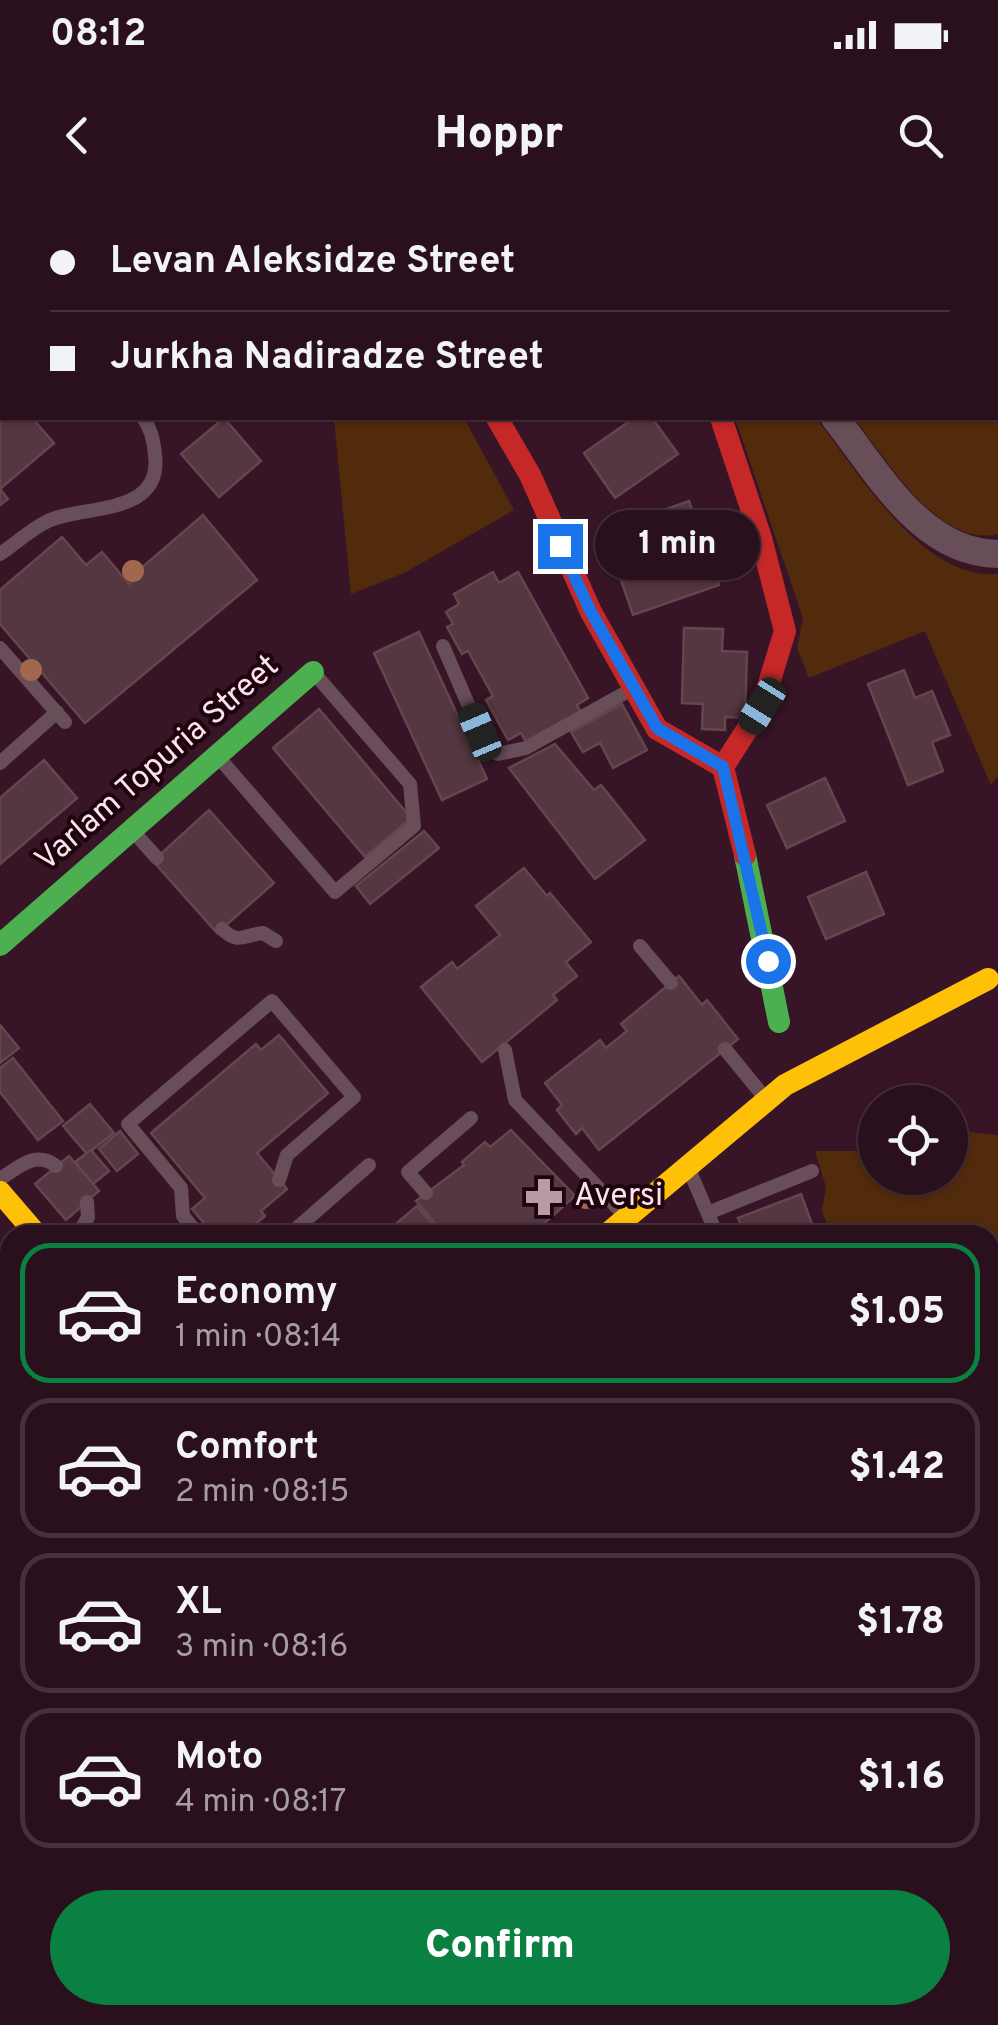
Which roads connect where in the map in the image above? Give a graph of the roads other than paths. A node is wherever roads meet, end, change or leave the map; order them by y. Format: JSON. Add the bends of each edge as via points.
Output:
{"nodes":[{"id":1,"x":145,"y":420,"type":"edge"},
{"id":2,"x":498,"y":420,"type":"edge"},
{"id":3,"x":721,"y":420,"type":"edge"},
{"id":4,"x":836,"y":420,"type":"edge"},
{"id":5,"x":0,"y":554,"type":"edge"},
{"id":6,"x":998,"y":554,"type":"edge"},
{"id":7,"x":443,"y":646,"type":"dead end"},
{"id":8,"x":0,"y":648,"type":"edge"},
{"id":9,"x":314,"y":672,"type":"joint"},
{"id":10,"x":632,"y":688,"type":"junction"},
{"id":11,"x":217,"y":756,"type":"junction"},
{"id":12,"x":0,"y":762,"type":"edge"},
{"id":13,"x":723,"y":767,"type":"junction"},
{"id":14,"x":132,"y":830,"type":"junction"},
{"id":15,"x":157,"y":858,"type":"dead end"},
{"id":16,"x":222,"y":929,"type":"dead end"},
{"id":17,"x":276,"y":941,"type":"dead end"},
{"id":18,"x":0,"y":944,"type":"edge"},
{"id":19,"x":640,"y":946,"type":"dead end"},
{"id":20,"x":988,"y":978,"type":"dead end"},
{"id":21,"x":671,"y":983,"type":"dead end"},
{"id":22,"x":779,"y":1022,"type":"dead end"},
{"id":23,"x":725,"y":1049,"type":"dead end"},
{"id":24,"x":505,"y":1050,"type":"dead end"},
{"id":25,"x":776,"y":1092,"type":"junction"},
{"id":26,"x":471,"y":1118,"type":"dead end"},
{"id":27,"x":369,"y":1164,"type":"dead end"},
{"id":28,"x":56,"y":1166,"type":"dead end"},
{"id":29,"x":688,"y":1166,"type":"junction"},
{"id":30,"x":812,"y":1171,"type":"dead end"},
{"id":31,"x":0,"y":1179,"type":"edge"},
{"id":32,"x":279,"y":1180,"type":"dead end"},
{"id":33,"x":0,"y":1192,"type":"edge"},
{"id":34,"x":426,"y":1193,"type":"dead end"},
{"id":35,"x":87,"y":1202,"type":"dead end"},
{"id":36,"x":708,"y":1212,"type":"junction"},
{"id":37,"x":626,"y":1218,"type":"junction"},
{"id":38,"x":28,"y":1225,"type":"edge"},
{"id":39,"x":84,"y":1225,"type":"edge"},
{"id":40,"x":194,"y":1225,"type":"edge"},
{"id":41,"x":300,"y":1225,"type":"edge"},
{"id":42,"x":618,"y":1225,"type":"edge"},
{"id":43,"x":713,"y":1225,"type":"edge"}],
"edges":[{"from":1,"to":5,"type":"lane","via":[[156,460],[150,483],[134,499],[48,520]]},
{"from":2,"to":10,"type":"street"},
{"from":3,"to":13,"type":"street","via":[[762,538],[785,631],[762,706]]},
{"from":4,"to":6,"type":"street","via":[[921,524],[958,548]]},
{"from":7,"to":10,"type":"lane","via":[[480,732],[498,754],[526,748]]},
{"from":8,"to":12,"type":"lane","via":[[61,717]]},
{"from":9,"to":11,"type":"street","name":"Varlam Topuria Street"},
{"from":9,"to":11,"type":"lane","via":[[410,784],[414,826],[335,892]]},
{"from":10,"to":13,"type":"street","via":[[657,728]]},
{"from":11,"to":14,"type":"street","name":"Varlam Topuria Street"},
{"from":13,"to":22,"type":"street"},
{"from":14,"to":15,"type":"lane"},
{"from":14,"to":18,"type":"street","name":"Varlam Topuria Street"},
{"from":16,"to":17,"type":"lane","via":[[241,941],[263,933]]},
{"from":19,"to":21,"type":"lane"},
{"from":20,"to":25,"type":"street"},
{"from":23,"to":25,"type":"lane"},
{"from":24,"to":37,"type":"lane","via":[[514,1100]]},
{"from":25,"to":29,"type":"street"},
{"from":26,"to":34,"type":"lane","via":[[408,1172]]},
{"from":27,"to":41,"type":"lane"},
{"from":28,"to":31,"type":"lane","via":[[29,1160]]},
{"from":29,"to":36,"type":"lane"},
{"from":29,"to":37,"type":"street"},
{"from":30,"to":36,"type":"lane"},
{"from":32,"to":40,"type":"lane","via":[[287,1154],[354,1097],[272,1001],[128,1124],[180,1188],[183,1216]]},
{"from":33,"to":38,"type":"street"},
{"from":35,"to":39,"type":"lane"},
{"from":36,"to":43,"type":"lane"},
{"from":37,"to":42,"type":"street"}]}
